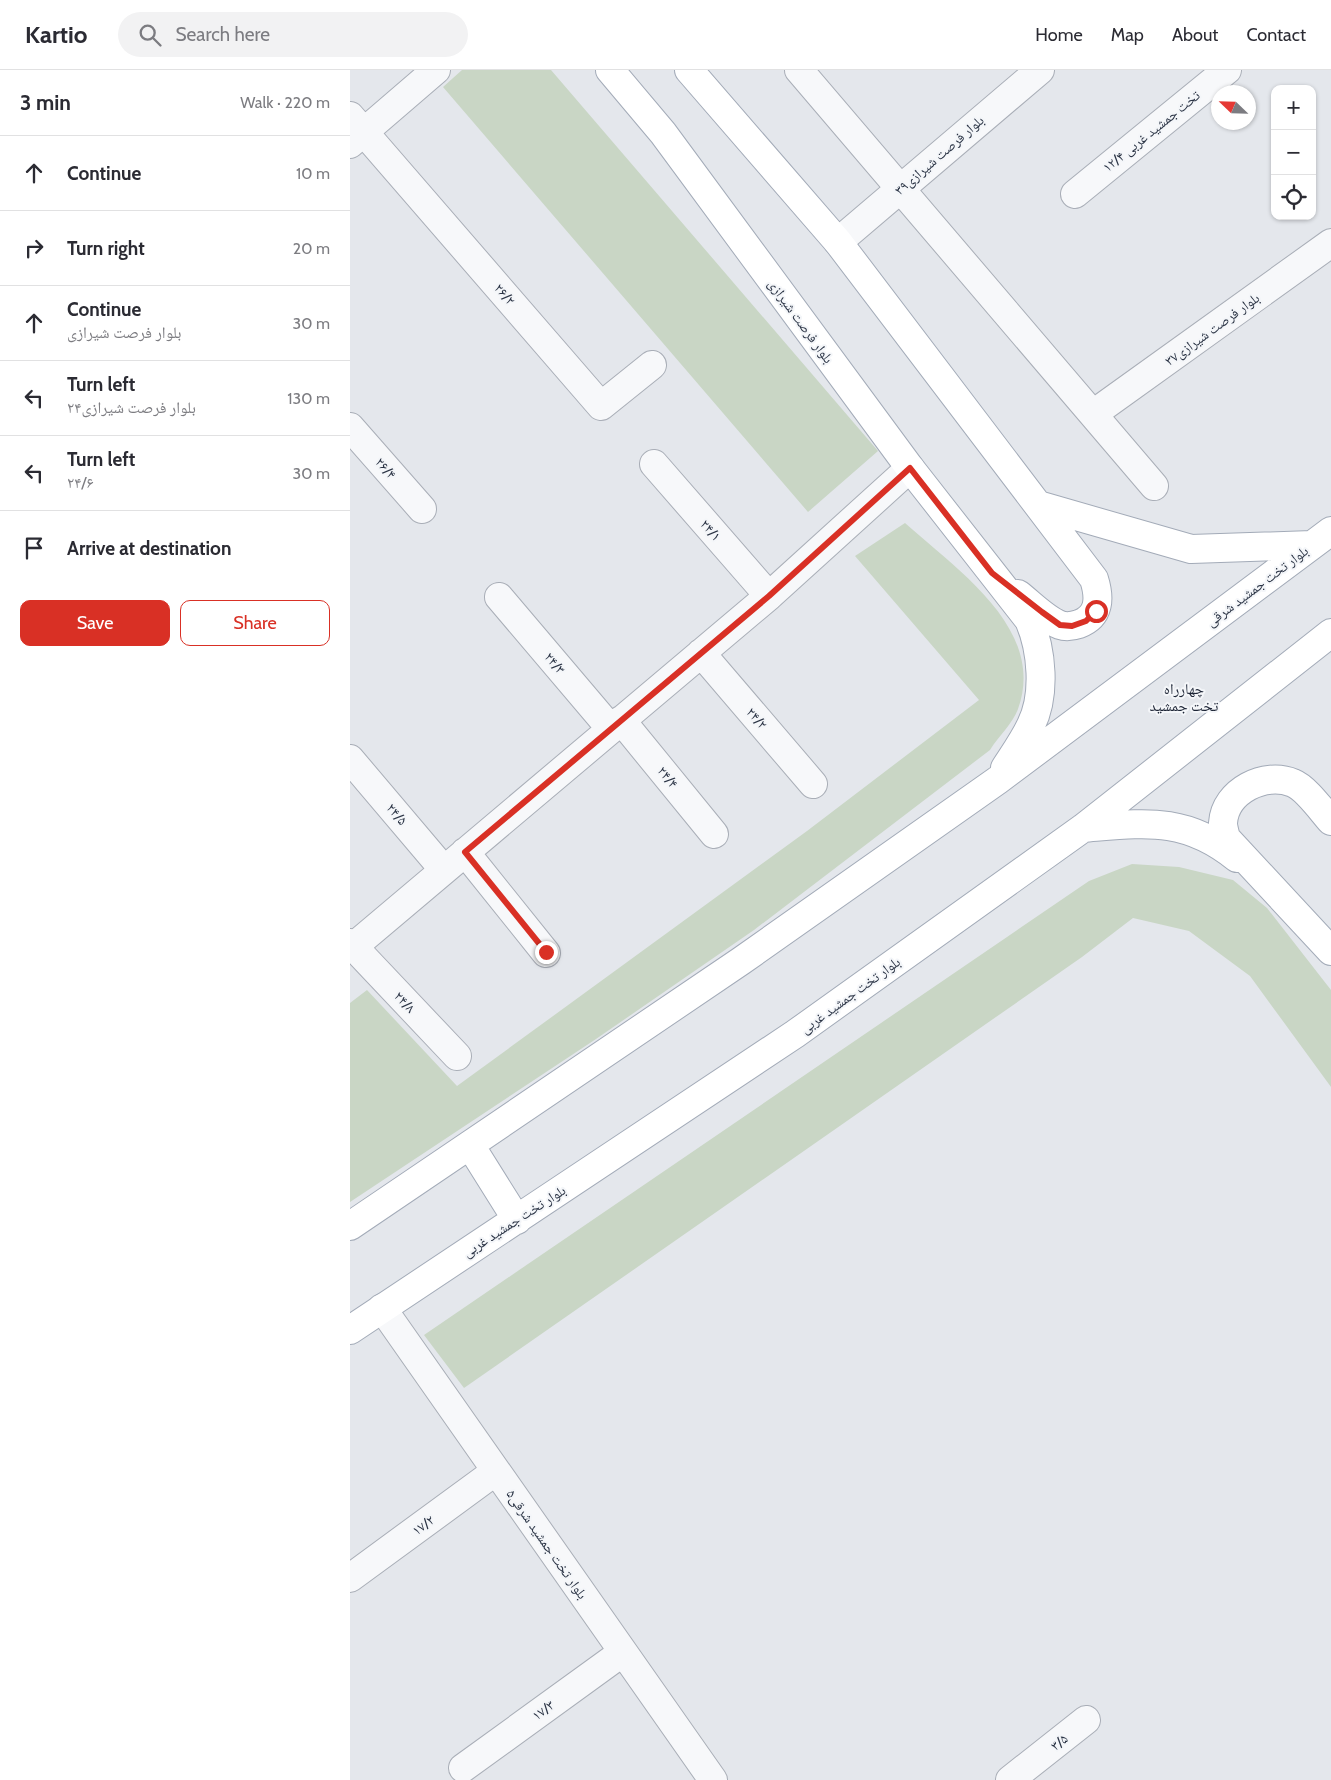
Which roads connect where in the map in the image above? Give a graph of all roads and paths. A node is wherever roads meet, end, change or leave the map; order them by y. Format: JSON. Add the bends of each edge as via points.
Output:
{"nodes":[{"id":1,"x":436,"y":70,"type":"edge"},
{"id":2,"x":610,"y":70,"type":"edge"},
{"id":3,"x":689,"y":70,"type":"edge"},
{"id":4,"x":799,"y":70,"type":"edge"},
{"id":5,"x":1040,"y":70,"type":"edge"},
{"id":6,"x":1227,"y":70,"type":"edge"},
{"id":7,"x":355,"y":130,"type":"edge"},
{"id":8,"x":900,"y":188,"type":"junction"},
{"id":9,"x":1075,"y":194,"type":"dead end"},
{"id":10,"x":838,"y":242,"type":"junction"},
{"id":11,"x":1331,"y":243,"type":"edge"},
{"id":12,"x":652,"y":364,"type":"dead end"},
{"id":13,"x":1093,"y":414,"type":"junction"},
{"id":14,"x":350,"y":427,"type":"edge"},
{"id":15,"x":654,"y":464,"type":"dead end"},
{"id":16,"x":910,"y":468,"type":"junction"},
{"id":17,"x":1154,"y":486,"type":"dead end"},
{"id":18,"x":1038,"y":505,"type":"junction"},
{"id":19,"x":422,"y":509,"type":"dead end"},
{"id":20,"x":1321,"y":538,"type":"edge"},
{"id":21,"x":992,"y":573,"type":"junction"},
{"id":22,"x":769,"y":596,"type":"junction"},
{"id":23,"x":499,"y":597,"type":"dead end"},
{"id":24,"x":1331,"y":633,"type":"edge"},
{"id":25,"x":701,"y":653,"type":"junction"},
{"id":26,"x":616,"y":725,"type":"junction"},
{"id":27,"x":350,"y":759,"type":"edge"},
{"id":28,"x":998,"y":780,"type":"junction"},
{"id":29,"x":813,"y":784,"type":"dead end"},
{"id":30,"x":1331,"y":821,"type":"edge"},
{"id":31,"x":1082,"y":828,"type":"junction"},
{"id":32,"x":714,"y":834,"type":"dead end"},
{"id":33,"x":465,"y":852,"type":"junction"},
{"id":34,"x":444,"y":870,"type":"junction"},
{"id":35,"x":1258,"y":875,"type":"junction"},
{"id":36,"x":351,"y":945,"type":"edge"},
{"id":37,"x":1331,"y":951,"type":"edge"},
{"id":38,"x":546,"y":952,"type":"dead end"},
{"id":39,"x":456,"y":1056,"type":"dead end"},
{"id":40,"x":470,"y":1145,"type":"junction"},
{"id":41,"x":517,"y":1220,"type":"junction"},
{"id":42,"x":350,"y":1226,"type":"edge"},
{"id":43,"x":382,"y":1308,"type":"junction"},
{"id":44,"x":350,"y":1330,"type":"edge"},
{"id":45,"x":496,"y":1471,"type":"junction"},
{"id":46,"x":350,"y":1578,"type":"edge"},
{"id":47,"x":623,"y":1652,"type":"junction"},
{"id":48,"x":1086,"y":1720,"type":"dead end"},
{"id":49,"x":463,"y":1768,"type":"dead end"},
{"id":50,"x":1037,"y":1772,"type":"edge"},
{"id":51,"x":713,"y":1780,"type":"edge"},
{"id":52,"x":1010,"y":1780,"type":"edge"}],
"edges":[{"from":1,"to":7,"type":"street"},
{"from":2,"to":16,"type":"main road","name":"بلوار فرصت شیرازی","via":[[663,133]]},
{"from":3,"to":10,"type":"main road"},
{"from":4,"to":8,"type":"street"},
{"from":5,"to":8,"type":"street","name":"بلوار فرصت شیرازی۳۹"},
{"from":6,"to":9,"type":"street","name":"تخت جمشید غربی ۱۲/۴"},
{"from":7,"to":12,"type":"street","name":"۲۶/۲","via":[[601,406]]},
{"from":8,"to":10,"type":"street","name":"بلوار فرصت شیرازی۳۹"},
{"from":8,"to":13,"type":"street"},
{"from":10,"to":18,"type":"main road"},
{"from":11,"to":13,"type":"street","name":"بلوار فرصت شیرازی۳۷"},
{"from":13,"to":17,"type":"street"},
{"from":14,"to":19,"type":"street","name":"۲۶/۴"},
{"from":15,"to":22,"type":"street","name":"۲۴/۱"},
{"from":16,"to":21,"type":"main road","name":"بلوار فرصت شیرازی"},
{"from":16,"to":22,"type":"street"},
{"from":18,"to":20,"type":"main road","via":[[1191,549]]},
{"from":18,"to":21,"type":"main road","via":[[1094,579],[1099,595],[1096,611],[1086,621],[1072,626],[1060,625]]},
{"from":20,"to":28,"type":"main road","name":"بلوار تخت جمشید شرقی"},
{"from":21,"to":28,"type":"main road","via":[[1029,620],[1037,640],[1039,660],[1039,693],[1032,724]]},
{"from":22,"to":25,"type":"street"},
{"from":23,"to":26,"type":"street","name":"۲۴/۳"},
{"from":24,"to":31,"type":"main road","name":"بلوار تخت جمشید غربی"},
{"from":25,"to":26,"type":"street"},
{"from":25,"to":29,"type":"street","name":"۲۴/۲"},
{"from":26,"to":32,"type":"street","name":"۲۴/۴"},
{"from":26,"to":33,"type":"street"},
{"from":27,"to":34,"type":"street","name":"۲۴/۵"},
{"from":28,"to":40,"type":"main road","via":[[732,967]]},
{"from":30,"to":35,"type":"main road","via":[[1294,783],[1276,780],[1248,787],[1231,800],[1223,823],[1226,838]]},
{"from":31,"to":35,"type":"main road","via":[[1146,823],[1193,831],[1226,850]]},
{"from":31,"to":41,"type":"main road","name":"بلوار تخت جمشید غربی","via":[[795,1034]]},
{"from":33,"to":34,"type":"street"},
{"from":33,"to":38,"type":"street"},
{"from":34,"to":36,"type":"street"},
{"from":35,"to":37,"type":"main road"},
{"from":36,"to":39,"type":"street","name":"۲۴/۸"},
{"from":40,"to":41,"type":"main road"},
{"from":40,"to":42,"type":"main road"},
{"from":41,"to":43,"type":"main road","name":"بلوار تخت جمشید غربی"},
{"from":43,"to":44,"type":"main road","name":"بلوار تخت جمشید غربی"},
{"from":43,"to":45,"type":"street","name":"بلوار تخت جمشید شرقی۵"},
{"from":45,"to":46,"type":"street","name":"۱۷/۲"},
{"from":45,"to":47,"type":"street","name":"بلوار تخت جمشید شرقی۵"},
{"from":47,"to":49,"type":"street","name":"۱۷/۳"},
{"from":47,"to":51,"type":"street","name":"بلوار تخت جمشید شرقی۵"},
{"from":48,"to":50,"type":"street","name":"۳/۵"},
{"from":50,"to":52,"type":"street","name":"۳/۵"}]}
